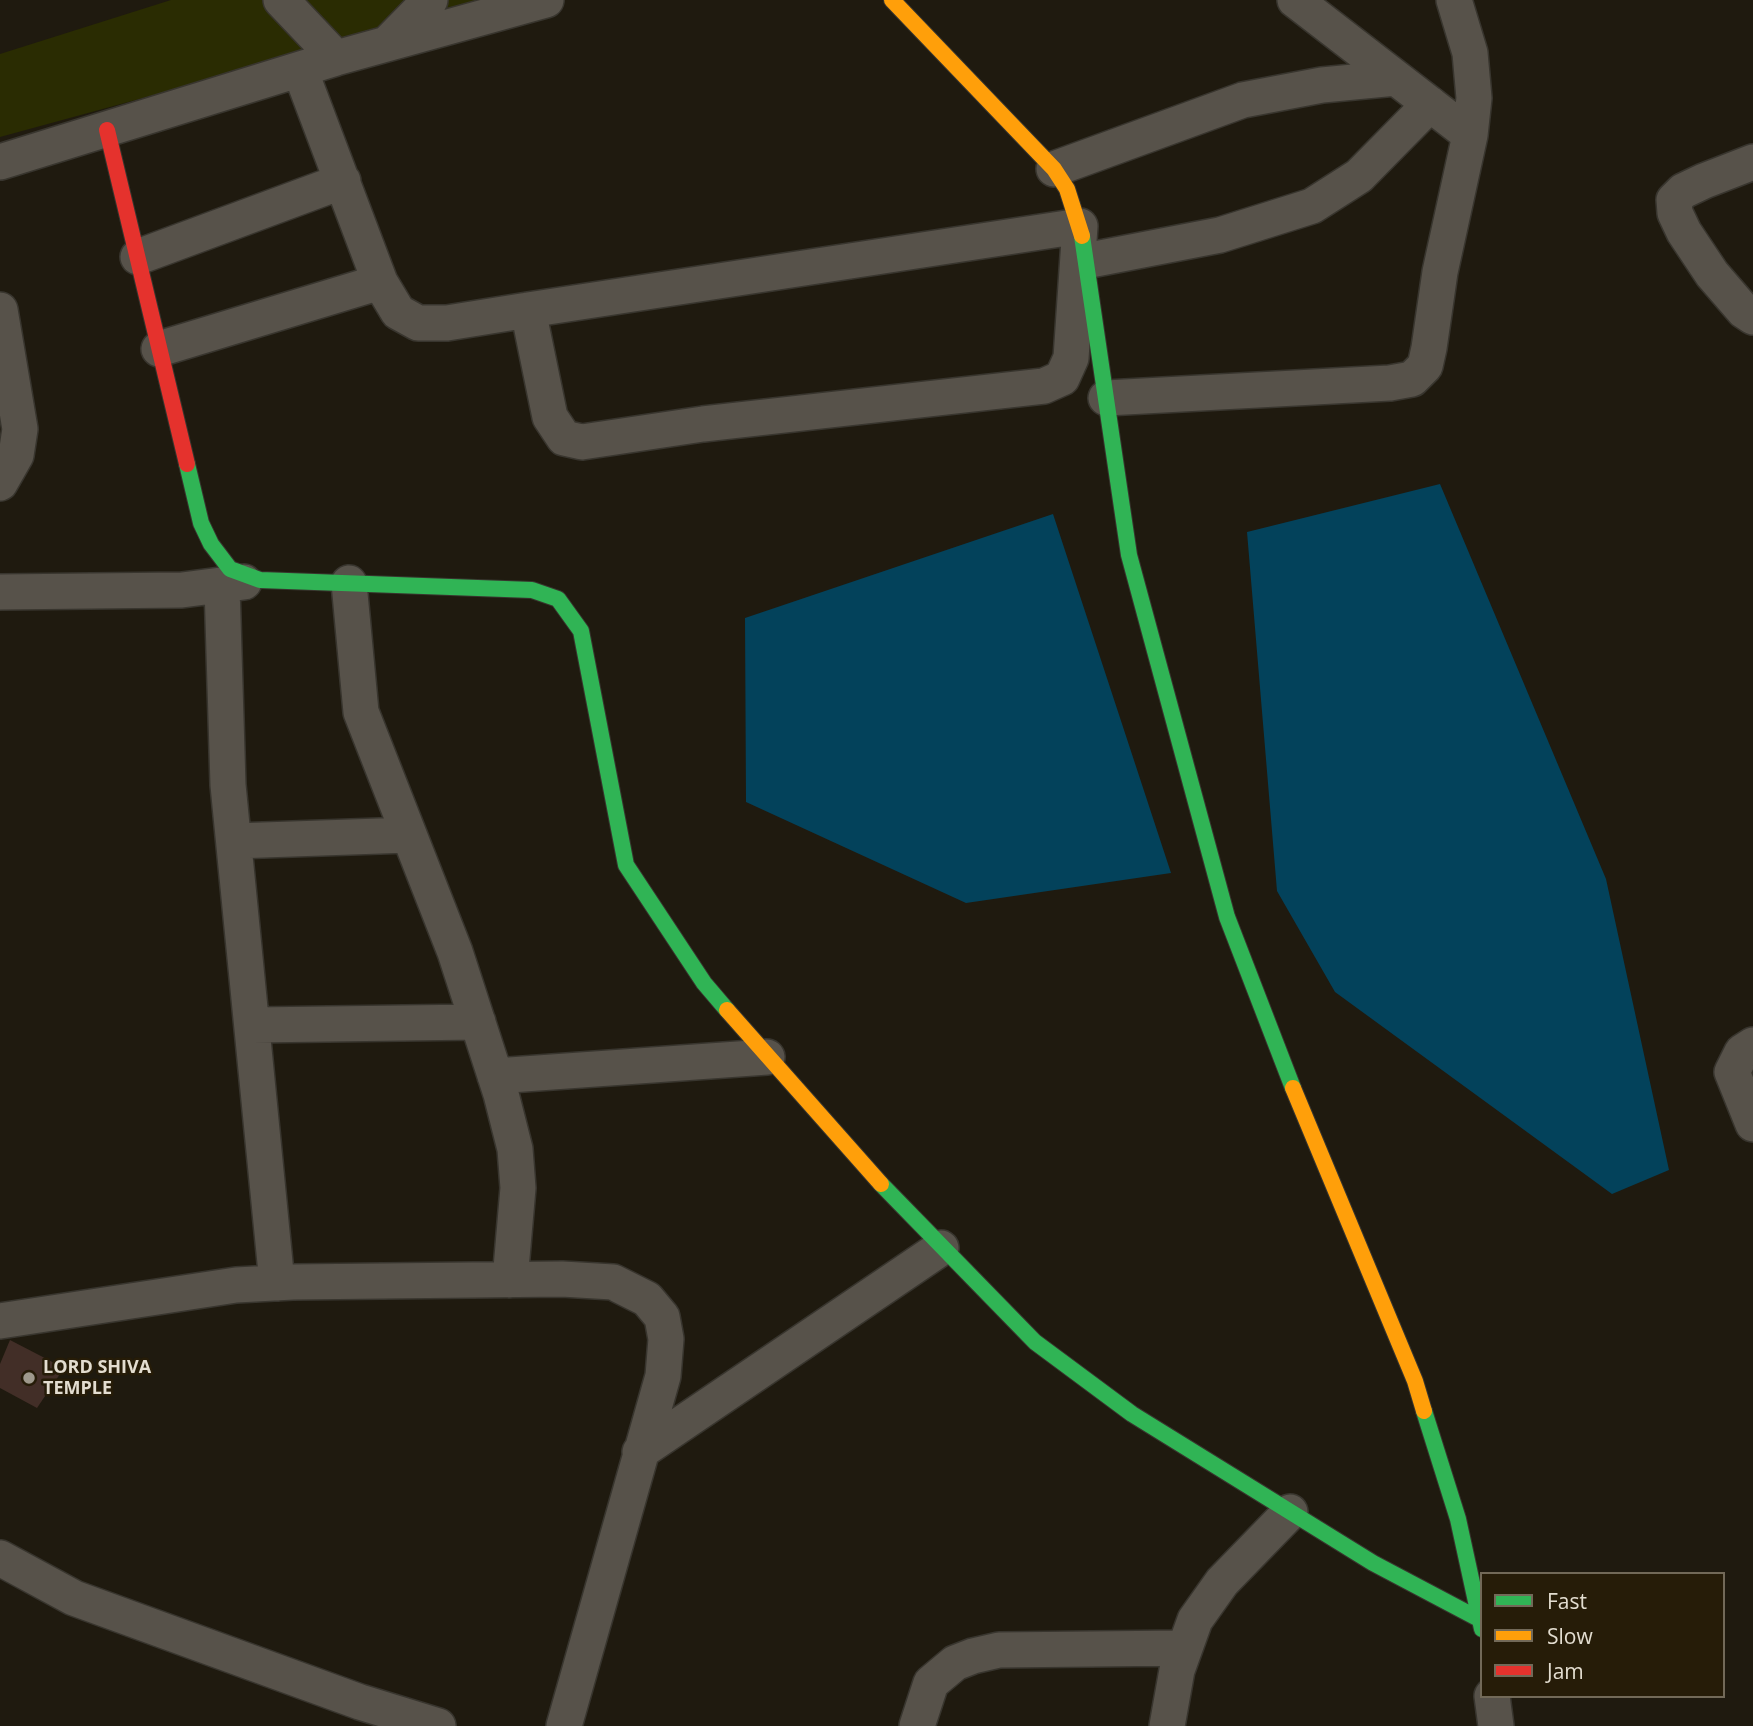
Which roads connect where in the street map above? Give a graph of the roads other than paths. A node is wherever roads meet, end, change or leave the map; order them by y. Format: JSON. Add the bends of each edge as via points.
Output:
{"nodes":[{"id":1,"x":281,"y":0,"type":"edge"},
{"id":2,"x":430,"y":0,"type":"edge"},
{"id":3,"x":546,"y":0,"type":"edge"},
{"id":4,"x":892,"y":0,"type":"edge"},
{"id":5,"x":1294,"y":0,"type":"edge"},
{"id":6,"x":1454,"y":0,"type":"edge"},
{"id":7,"x":387,"y":44,"type":"junction"},
{"id":8,"x":337,"y":58,"type":"junction"},
{"id":9,"x":300,"y":70,"type":"junction"},
{"id":10,"x":1396,"y":78,"type":"junction"},
{"id":11,"x":1430,"y":104,"type":"junction"},
{"id":12,"x":107,"y":130,"type":"junction"},
{"id":13,"x":1470,"y":135,"type":"junction"},
{"id":14,"x":0,"y":161,"type":"edge"},
{"id":15,"x":1753,"y":162,"type":"edge"},
{"id":16,"x":1054,"y":169,"type":"junction"},
{"id":17,"x":342,"y":181,"type":"junction"},
{"id":18,"x":1080,"y":226,"type":"junction"},
{"id":19,"x":138,"y":257,"type":"junction"},
{"id":20,"x":1084,"y":261,"type":"junction"},
{"id":21,"x":380,"y":282,"type":"junction"},
{"id":22,"x":0,"y":310,"type":"edge"},
{"id":23,"x":528,"y":310,"type":"junction"},
{"id":24,"x":1753,"y":317,"type":"edge"},
{"id":25,"x":159,"y":349,"type":"junction"},
{"id":26,"x":1106,"y":398,"type":"junction"},
{"id":27,"x":0,"y":483,"type":"edge"},
{"id":28,"x":260,"y":580,"type":"junction"},
{"id":29,"x":349,"y":583,"type":"junction"},
{"id":30,"x":222,"y":586,"type":"junction"},
{"id":31,"x":0,"y":592,"type":"edge"},
{"id":32,"x":409,"y":835,"type":"junction"},
{"id":33,"x":234,"y":841,"type":"junction"},
{"id":34,"x":478,"y":1022,"type":"junction"},
{"id":35,"x":253,"y":1025,"type":"junction"},
{"id":36,"x":1753,"y":1045,"type":"edge"},
{"id":37,"x":767,"y":1057,"type":"junction"},
{"id":38,"x":495,"y":1076,"type":"junction"},
{"id":39,"x":1753,"y":1124,"type":"edge"},
{"id":40,"x":940,"y":1248,"type":"junction"},
{"id":41,"x":510,"y":1280,"type":"junction"},
{"id":42,"x":277,"y":1283,"type":"junction"},
{"id":43,"x":0,"y":1321,"type":"edge"},
{"id":44,"x":640,"y":1452,"type":"junction"},
{"id":45,"x":1290,"y":1511,"type":"junction"},
{"id":46,"x":0,"y":1558,"type":"edge"},
{"id":47,"x":1480,"y":1619,"type":"edge"},
{"id":48,"x":1480,"y":1623,"type":"edge"},
{"id":49,"x":1184,"y":1648,"type":"junction"},
{"id":50,"x":1492,"y":1698,"type":"edge"},
{"id":51,"x":438,"y":1726,"type":"edge"},
{"id":52,"x":564,"y":1726,"type":"edge"},
{"id":53,"x":917,"y":1726,"type":"edge"},
{"id":54,"x":1167,"y":1726,"type":"edge"},
{"id":55,"x":1496,"y":1726,"type":"edge"}],
"edges":[{"from":1,"to":8,"type":"street"},
{"from":2,"to":7,"type":"street"},
{"from":3,"to":7,"type":"street"},
{"from":4,"to":16,"type":"street"},
{"from":5,"to":10,"type":"street"},
{"from":6,"to":13,"type":"street","via":[[1470,53],[1474,98]]},
{"from":7,"to":8,"type":"street"},
{"from":8,"to":9,"type":"street"},
{"from":9,"to":12,"type":"street"},
{"from":9,"to":17,"type":"street"},
{"from":10,"to":11,"type":"street"},
{"from":10,"to":16,"type":"street","via":[[1322,85],[1243,100]]},
{"from":11,"to":13,"type":"street"},
{"from":11,"to":20,"type":"street","via":[[1359,176],[1311,206],[1220,235]]},
{"from":12,"to":14,"type":"street"},
{"from":12,"to":19,"type":"street"},
{"from":13,"to":26,"type":"street","via":[[1440,272],[1429,348],[1424,366],[1412,379]]},
{"from":15,"to":24,"type":"street","via":[[1683,191],[1674,200],[1675,213],[1691,243]]},
{"from":16,"to":18,"type":"street","via":[[1067,189]]},
{"from":17,"to":19,"type":"street"},
{"from":17,"to":21,"type":"street"},
{"from":18,"to":20,"type":"street"},
{"from":18,"to":23,"type":"street"},
{"from":18,"to":23,"type":"street","via":[[1071,358],[1062,378],[1044,386],[582,442],[564,438],[550,417]]},
{"from":19,"to":25,"type":"street"},
{"from":20,"to":26,"type":"street"},
{"from":21,"to":23,"type":"street","via":[[398,312],[418,323]]},
{"from":21,"to":25,"type":"street"},
{"from":22,"to":27,"type":"street","via":[[20,429],[16,455]]},
{"from":25,"to":28,"type":"street","via":[[201,523],[230,569]]},
{"from":26,"to":47,"type":"street","via":[[1129,555],[1227,917],[1321,1160],[1415,1381],[1458,1519]]},
{"from":28,"to":29,"type":"street"},
{"from":28,"to":30,"type":"street"},
{"from":29,"to":32,"type":"street","via":[[361,712]]},
{"from":29,"to":37,"type":"street","via":[[532,590],[558,599],[581,631],[626,865],[704,984]]},
{"from":30,"to":31,"type":"street"},
{"from":30,"to":33,"type":"street"},
{"from":32,"to":33,"type":"street"},
{"from":32,"to":34,"type":"street"},
{"from":33,"to":35,"type":"street"},
{"from":34,"to":35,"type":"street"},
{"from":34,"to":38,"type":"street"},
{"from":35,"to":42,"type":"street"},
{"from":36,"to":39,"type":"street","via":[[1742,1052],[1732,1072]]},
{"from":37,"to":38,"type":"street"},
{"from":37,"to":40,"type":"street"},
{"from":38,"to":41,"type":"street","via":[[515,1149],[518,1188]]},
{"from":40,"to":44,"type":"street"},
{"from":40,"to":45,"type":"street","via":[[1035,1342],[1132,1414]]},
{"from":41,"to":42,"type":"street"},
{"from":41,"to":44,"type":"street","via":[[613,1282],[647,1299],[662,1317],[666,1339],[663,1376]]},
{"from":42,"to":43,"type":"street"},
{"from":44,"to":52,"type":"street"},
{"from":45,"to":48,"type":"street"},
{"from":45,"to":49,"type":"street","via":[[1222,1582],[1195,1620]]},
{"from":46,"to":51,"type":"street","via":[[74,1598]]},
{"from":49,"to":53,"type":"street","via":[[999,1650],[973,1656],[955,1663],[931,1683]]},
{"from":49,"to":54,"type":"street"},
{"from":50,"to":55,"type":"street"}]}
